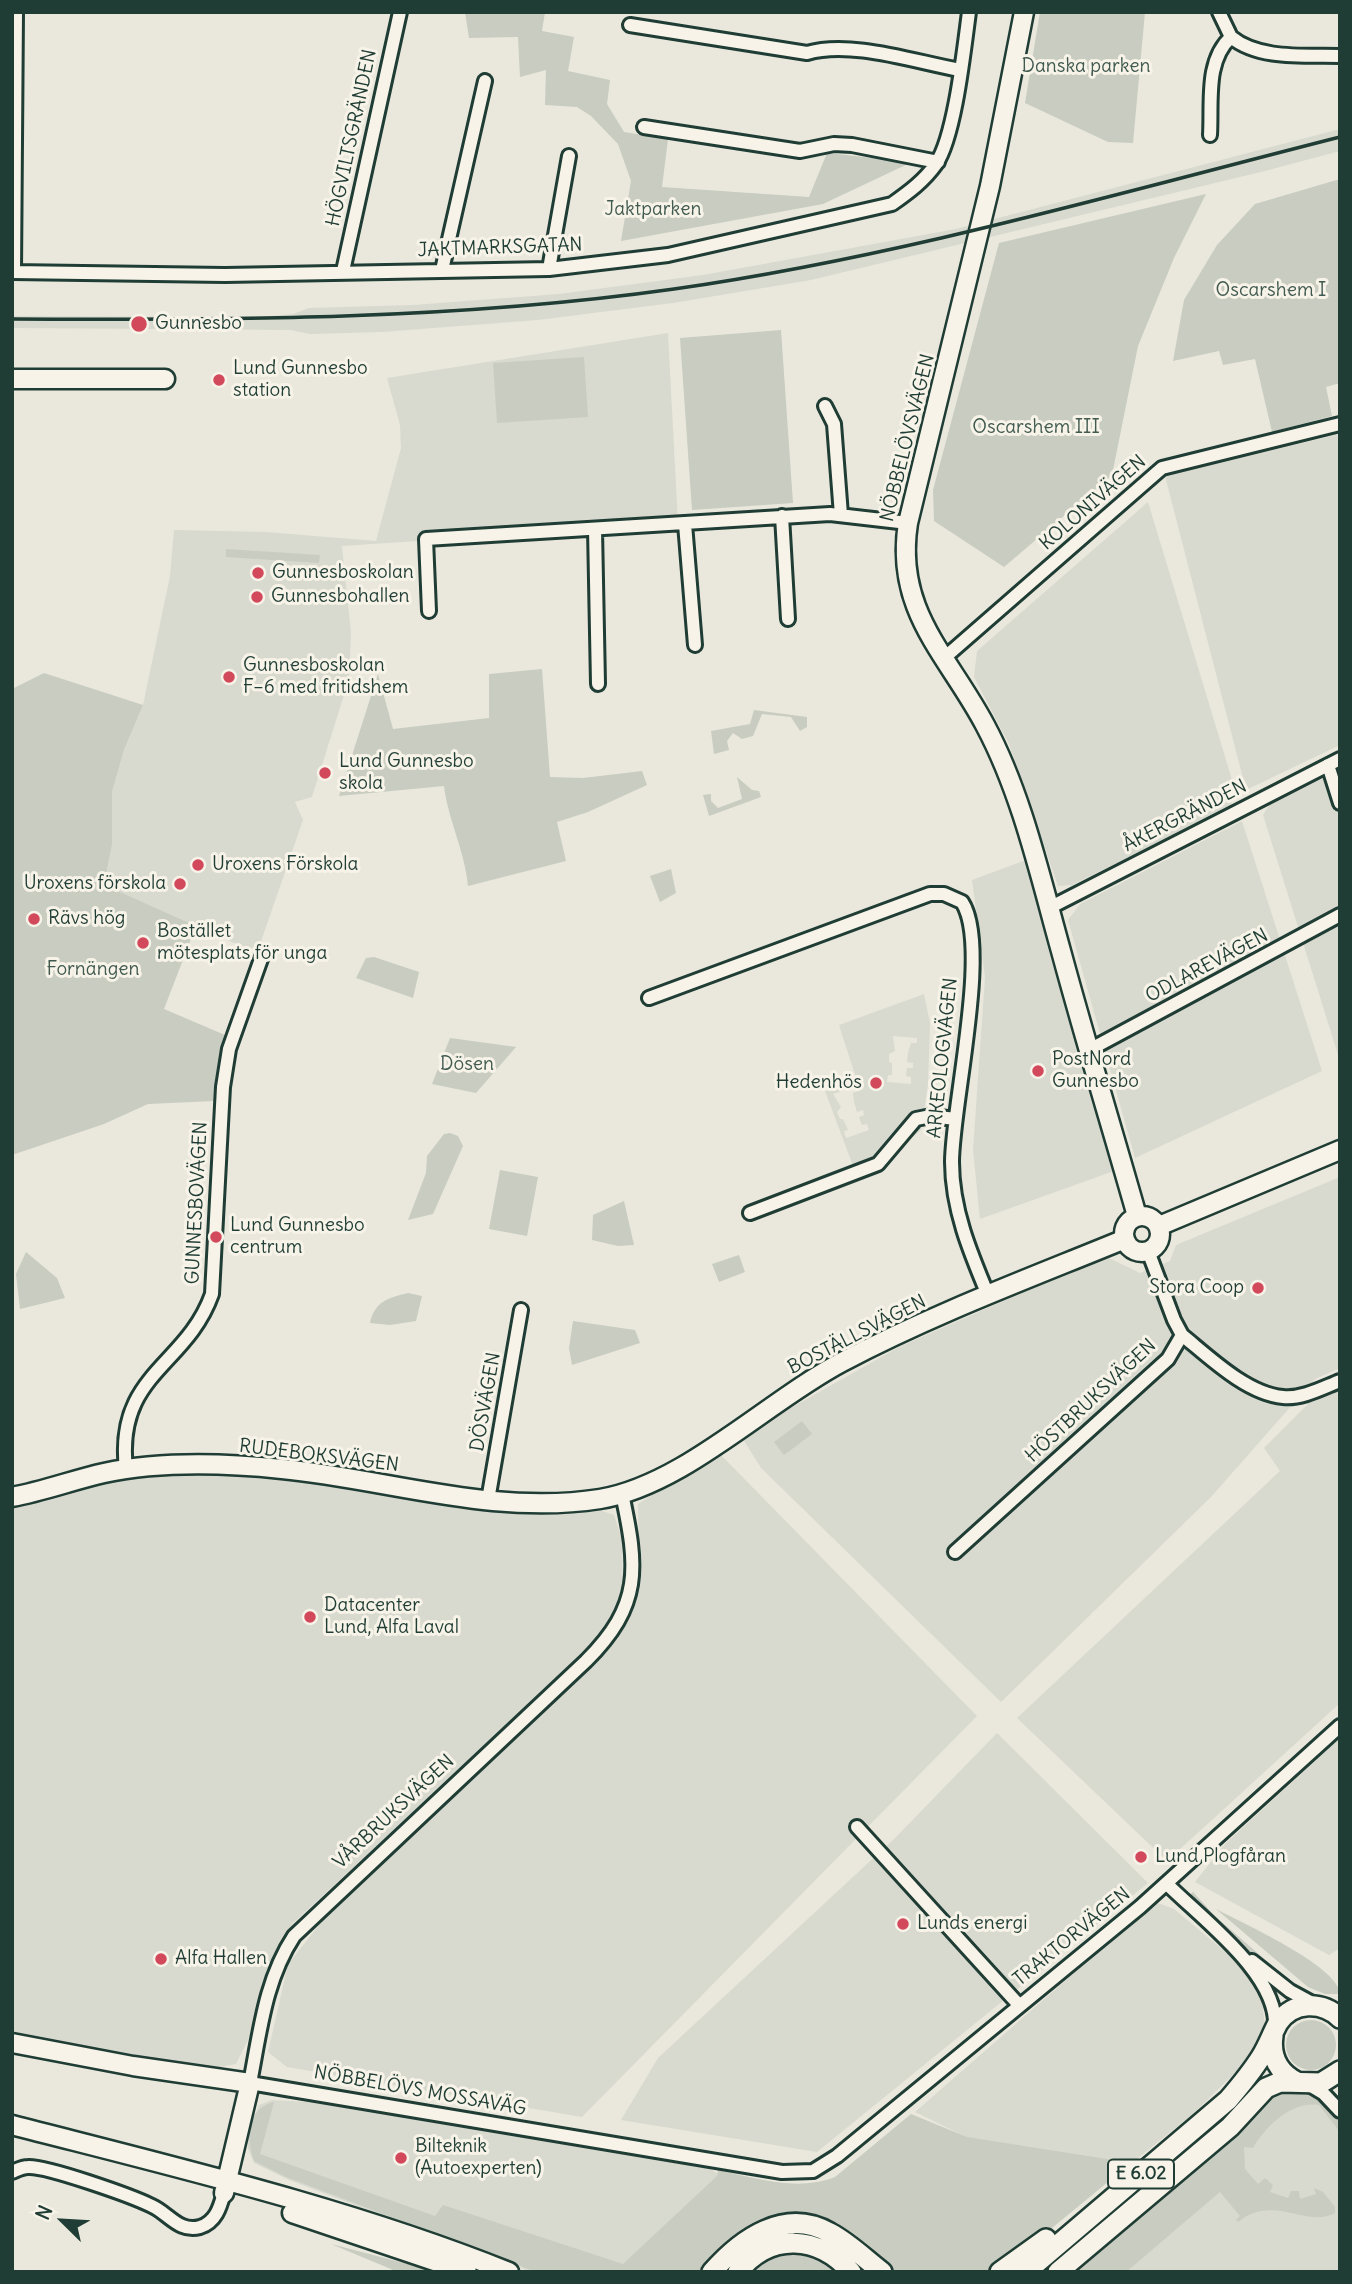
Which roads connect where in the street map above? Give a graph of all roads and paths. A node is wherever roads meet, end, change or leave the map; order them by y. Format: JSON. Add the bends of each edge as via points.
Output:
{"nodes":[{"id":1,"x":16,"y":12,"type":"edge"},
{"id":2,"x":400,"y":12,"type":"edge"},
{"id":3,"x":969,"y":12,"type":"edge"},
{"id":4,"x":1024,"y":12,"type":"edge"},
{"id":5,"x":1219,"y":12,"type":"edge"},
{"id":6,"x":630,"y":25,"type":"dead end"},
{"id":7,"x":1231,"y":37,"type":"junction"},
{"id":8,"x":1340,"y":56,"type":"edge"},
{"id":9,"x":960,"y":71,"type":"junction"},
{"id":10,"x":485,"y":81,"type":"dead end"},
{"id":11,"x":14,"y":105,"type":"edge"},
{"id":12,"x":643,"y":127,"type":"dead end"},
{"id":13,"x":1210,"y":135,"type":"dead end"},
{"id":14,"x":569,"y":156,"type":"dead end"},
{"id":15,"x":938,"y":162,"type":"junction"},
{"id":16,"x":13,"y":196,"type":"edge"},
{"id":17,"x":549,"y":269,"type":"junction"},
{"id":18,"x":442,"y":270,"type":"junction"},
{"id":19,"x":343,"y":271,"type":"junction"},
{"id":20,"x":13,"y":272,"type":"edge"},
{"id":21,"x":12,"y":379,"type":"edge"},
{"id":22,"x":164,"y":380,"type":"dead end"},
{"id":23,"x":825,"y":406,"type":"dead end"},
{"id":24,"x":1340,"y":424,"type":"edge"},
{"id":25,"x":841,"y":515,"type":"junction"},
{"id":26,"x":782,"y":516,"type":"junction"},
{"id":27,"x":685,"y":523,"type":"junction"},
{"id":28,"x":908,"y":523,"type":"junction"},
{"id":29,"x":595,"y":529,"type":"junction"},
{"id":30,"x":429,"y":611,"type":"dead end"},
{"id":31,"x":788,"y":619,"type":"dead end"},
{"id":32,"x":695,"y":645,"type":"dead end"},
{"id":33,"x":943,"y":659,"type":"junction"},
{"id":34,"x":598,"y":684,"type":"dead end"},
{"id":35,"x":1334,"y":762,"type":"edge"},
{"id":36,"x":1340,"y":803,"type":"edge"},
{"id":37,"x":1049,"y":908,"type":"junction"},
{"id":38,"x":1340,"y":915,"type":"edge"},
{"id":39,"x":261,"y":959,"type":"dead end"},
{"id":40,"x":649,"y":998,"type":"dead end"},
{"id":41,"x":1091,"y":1049,"type":"junction"},
{"id":42,"x":955,"y":1119,"type":"junction"},
{"id":43,"x":1340,"y":1150,"type":"edge"},
{"id":44,"x":750,"y":1213,"type":"dead end"},
{"id":45,"x":1137,"y":1216,"type":"junction"},
{"id":46,"x":1159,"y":1226,"type":"junction"},
{"id":47,"x":1125,"y":1240,"type":"junction"},
{"id":48,"x":1149,"y":1251,"type":"junction"},
{"id":49,"x":988,"y":1295,"type":"junction"},
{"id":50,"x":521,"y":1310,"type":"dead end"},
{"id":51,"x":1182,"y":1335,"type":"junction"},
{"id":52,"x":1340,"y":1381,"type":"edge"},
{"id":53,"x":126,"y":1469,"type":"junction"},
{"id":54,"x":622,"y":1494,"type":"junction"},
{"id":55,"x":12,"y":1496,"type":"edge"},
{"id":56,"x":488,"y":1500,"type":"junction"},
{"id":57,"x":955,"y":1552,"type":"dead end"},
{"id":58,"x":1340,"y":1726,"type":"edge"},
{"id":59,"x":857,"y":1827,"type":"dead end"},
{"id":60,"x":1167,"y":1884,"type":"junction"},
{"id":61,"x":1226,"y":1941,"type":"junction"},
{"id":62,"x":1019,"y":2006,"type":"junction"},
{"id":63,"x":1334,"y":2012,"type":"edge"},
{"id":64,"x":1274,"y":2033,"type":"junction"},
{"id":65,"x":12,"y":2043,"type":"edge"},
{"id":66,"x":1340,"y":2071,"type":"edge"},
{"id":67,"x":1303,"y":2083,"type":"junction"},
{"id":68,"x":250,"y":2084,"type":"junction"},
{"id":69,"x":1340,"y":2111,"type":"edge"},
{"id":70,"x":12,"y":2124,"type":"edge"},
{"id":71,"x":12,"y":2136,"type":"edge"},
{"id":72,"x":1179,"y":2142,"type":"junction"},
{"id":73,"x":820,"y":2168,"type":"joint"},
{"id":74,"x":12,"y":2172,"type":"edge"},
{"id":75,"x":225,"y":2188,"type":"junction"},
{"id":76,"x":467,"y":2272,"type":"edge"},
{"id":77,"x":509,"y":2272,"type":"edge"},
{"id":78,"x":712,"y":2272,"type":"edge"},
{"id":79,"x":738,"y":2272,"type":"edge"},
{"id":80,"x":851,"y":2272,"type":"edge"},
{"id":81,"x":882,"y":2272,"type":"edge"},
{"id":82,"x":1000,"y":2272,"type":"edge"},
{"id":83,"x":1026,"y":2272,"type":"edge"},
{"id":84,"x":1058,"y":2272,"type":"edge"}],
"edges":[{"from":1,"to":11,"type":"street"},
{"from":2,"to":19,"type":"street","name":"HÖGVILTSGRÄNDEN"},
{"from":3,"to":9,"type":"street","name":"JAKTMARKSGATAN"},
{"from":4,"to":28,"type":"street","name":"NÖBBELÖVSVÄGEN","via":[[992,174]]},
{"from":5,"to":7,"type":"street"},
{"from":6,"to":9,"type":"street","via":[[807,52],[827,47],[848,49]]},
{"from":7,"to":8,"type":"street","via":[[1262,51]]},
{"from":7,"to":13,"type":"street","via":[[1213,62]]},
{"from":9,"to":15,"type":"street","name":"JAKTMARKSGATAN"},
{"from":10,"to":18,"type":"street"},
{"from":11,"to":16,"type":"street"},
{"from":12,"to":15,"type":"street","via":[[800,151],[852,145]]},
{"from":14,"to":17,"type":"street"},
{"from":15,"to":17,"type":"street","name":"JAKTMARKSGATAN","via":[[921,183],[892,204],[668,255]]},
{"from":16,"to":20,"type":"street"},
{"from":17,"to":18,"type":"street","name":"JAKTMARKSGATAN"},
{"from":18,"to":19,"type":"street","name":"JAKTMARKSGATAN"},
{"from":19,"to":20,"type":"street","name":"JAKTMARKSGATAN"},
{"from":21,"to":22,"type":"street"},
{"from":23,"to":25,"type":"street","via":[[834,424]]},
{"from":24,"to":33,"type":"street","name":"KOLONIVÄGEN","via":[[1162,468]]},
{"from":25,"to":26,"type":"street"},
{"from":25,"to":28,"type":"street"},
{"from":26,"to":27,"type":"street"},
{"from":26,"to":31,"type":"street"},
{"from":27,"to":29,"type":"street"},
{"from":27,"to":32,"type":"street"},
{"from":28,"to":33,"type":"street","name":"NÖBBELÖVSVÄGEN","via":[[906,564],[911,597],[922,626]]},
{"from":29,"to":30,"type":"street","via":[[426,539]]},
{"from":29,"to":34,"type":"street"},
{"from":33,"to":37,"type":"street","name":"NÖBBELÖVSVÄGEN","via":[[998,753]]},
{"from":35,"to":36,"type":"street"},
{"from":35,"to":37,"type":"street","name":"ÅKERGRÄNDEN"},
{"from":37,"to":41,"type":"street","name":"NÖBBELÖVSVÄGEN"},
{"from":38,"to":41,"type":"street","name":"ODLAREVÄGEN"},
{"from":39,"to":53,"type":"street","name":"GUNNESBOVÄGEN","via":[[233,1030],[228,1057],[212,1294],[201,1318],[134,1402],[125,1433]]},
{"from":40,"to":42,"type":"street","name":"ARKEOLOGVÄGEN","via":[[917,898],[930,894],[954,897],[962,902],[969,919],[971,967]]},
{"from":41,"to":45,"type":"street","name":"NÖBBELÖVSVÄGEN"},
{"from":42,"to":44,"type":"street","via":[[916,1119],[878,1164]]},
{"from":42,"to":49,"type":"street","name":"ARKEOLOGVÄGEN","via":[[952,1163],[959,1215]]},
{"from":43,"to":46,"type":"street"},
{"from":45,"to":46,"type":"street","via":[[1149,1217]]},
{"from":45,"to":47,"type":"street","via":[[1126,1226]]},
{"from":46,"to":48,"type":"street","via":[[1159,1241]]},
{"from":47,"to":48,"type":"street","via":[[1132,1249]]},
{"from":47,"to":49,"type":"street","name":"BOSTÄLLSVÄGEN"},
{"from":48,"to":51,"type":"street","name":"HÖSTBRUKSVÄGEN"},
{"from":49,"to":54,"type":"street","name":"BOSTÄLLSVÄGEN","via":[[840,1363],[699,1455]]},
{"from":50,"to":56,"type":"street","name":"DÖSVÄGEN"},
{"from":51,"to":52,"type":"street","via":[[1268,1394],[1294,1396]]},
{"from":51,"to":57,"type":"street","name":"HÖSTBRUKSVÄGEN","via":[[1160,1367]]},
{"from":53,"to":55,"type":"street","name":"RUDEBOKSVÄGEN"},
{"from":53,"to":56,"type":"street","name":"RUDEBOKSVÄGEN","via":[[167,1465],[283,1469]]},
{"from":54,"to":56,"type":"street","name":"RUDEBOKSVÄGEN","via":[[575,1502]]},
{"from":54,"to":68,"type":"street","name":"VÅRBRUKSVÄGEN","via":[[632,1571],[619,1623],[576,1671],[294,1936],[278,1959],[271,1981]]},
{"from":58,"to":60,"type":"street","name":"TRAKTORVÄGEN"},
{"from":59,"to":62,"type":"street"},
{"from":60,"to":61,"type":"street"},
{"from":60,"to":62,"type":"street","name":"TRAKTORVÄGEN"},
{"from":61,"to":63,"type":"street","via":[[1290,1991]]},
{"from":61,"to":64,"type":"street","via":[[1268,1993],[1275,2012]]},
{"from":62,"to":73,"type":"street","name":"TRAKTORVÄGEN"},
{"from":63,"to":64,"type":"main road","via":[[1306,2006],[1293,2010]]},
{"from":64,"to":67,"type":"main road","via":[[1276,2062],[1286,2075]]},
{"from":64,"to":72,"type":"main road","number":"E 6.02","via":[[1242,2085]]},
{"from":65,"to":68,"type":"street","name":"NÖBBELÖVS MOSSAVÄG"},
{"from":66,"to":67,"type":"main road","via":[[1326,2081]]},
{"from":67,"to":69,"type":"street","via":[[1323,2093]]},
{"from":67,"to":84,"type":"main road","number":"E 6.02","via":[[1280,2082],[1266,2088],[1230,2127]]},
{"from":68,"to":73,"type":"street","name":"NÖBBELÖVS MOSSAVÄG","via":[[782,2172]]},
{"from":68,"to":75,"type":"street","name":"VÅRBRUKSVÄGEN"},
{"from":70,"to":75,"type":"street"},
{"from":71,"to":75,"type":"street"},
{"from":72,"to":82,"type":"main road","via":[[1137,2166]]},
{"from":72,"to":83,"type":"main road","number":"E 6.02"},
{"from":74,"to":75,"type":"street","via":[[28,2167],[46,2170],[111,2190],[155,2207],[184,2227],[209,2222],[218,2213]]},
{"from":75,"to":76,"type":"street"},
{"from":75,"to":77,"type":"street","via":[[418,2238]]},
{"from":78,"to":81,"type":"main road","via":[[729,2252],[754,2235],[786,2224],[827,2231]]},
{"from":79,"to":80,"type":"main road","via":[[758,2252],[791,2241],[829,2252]]}]}
